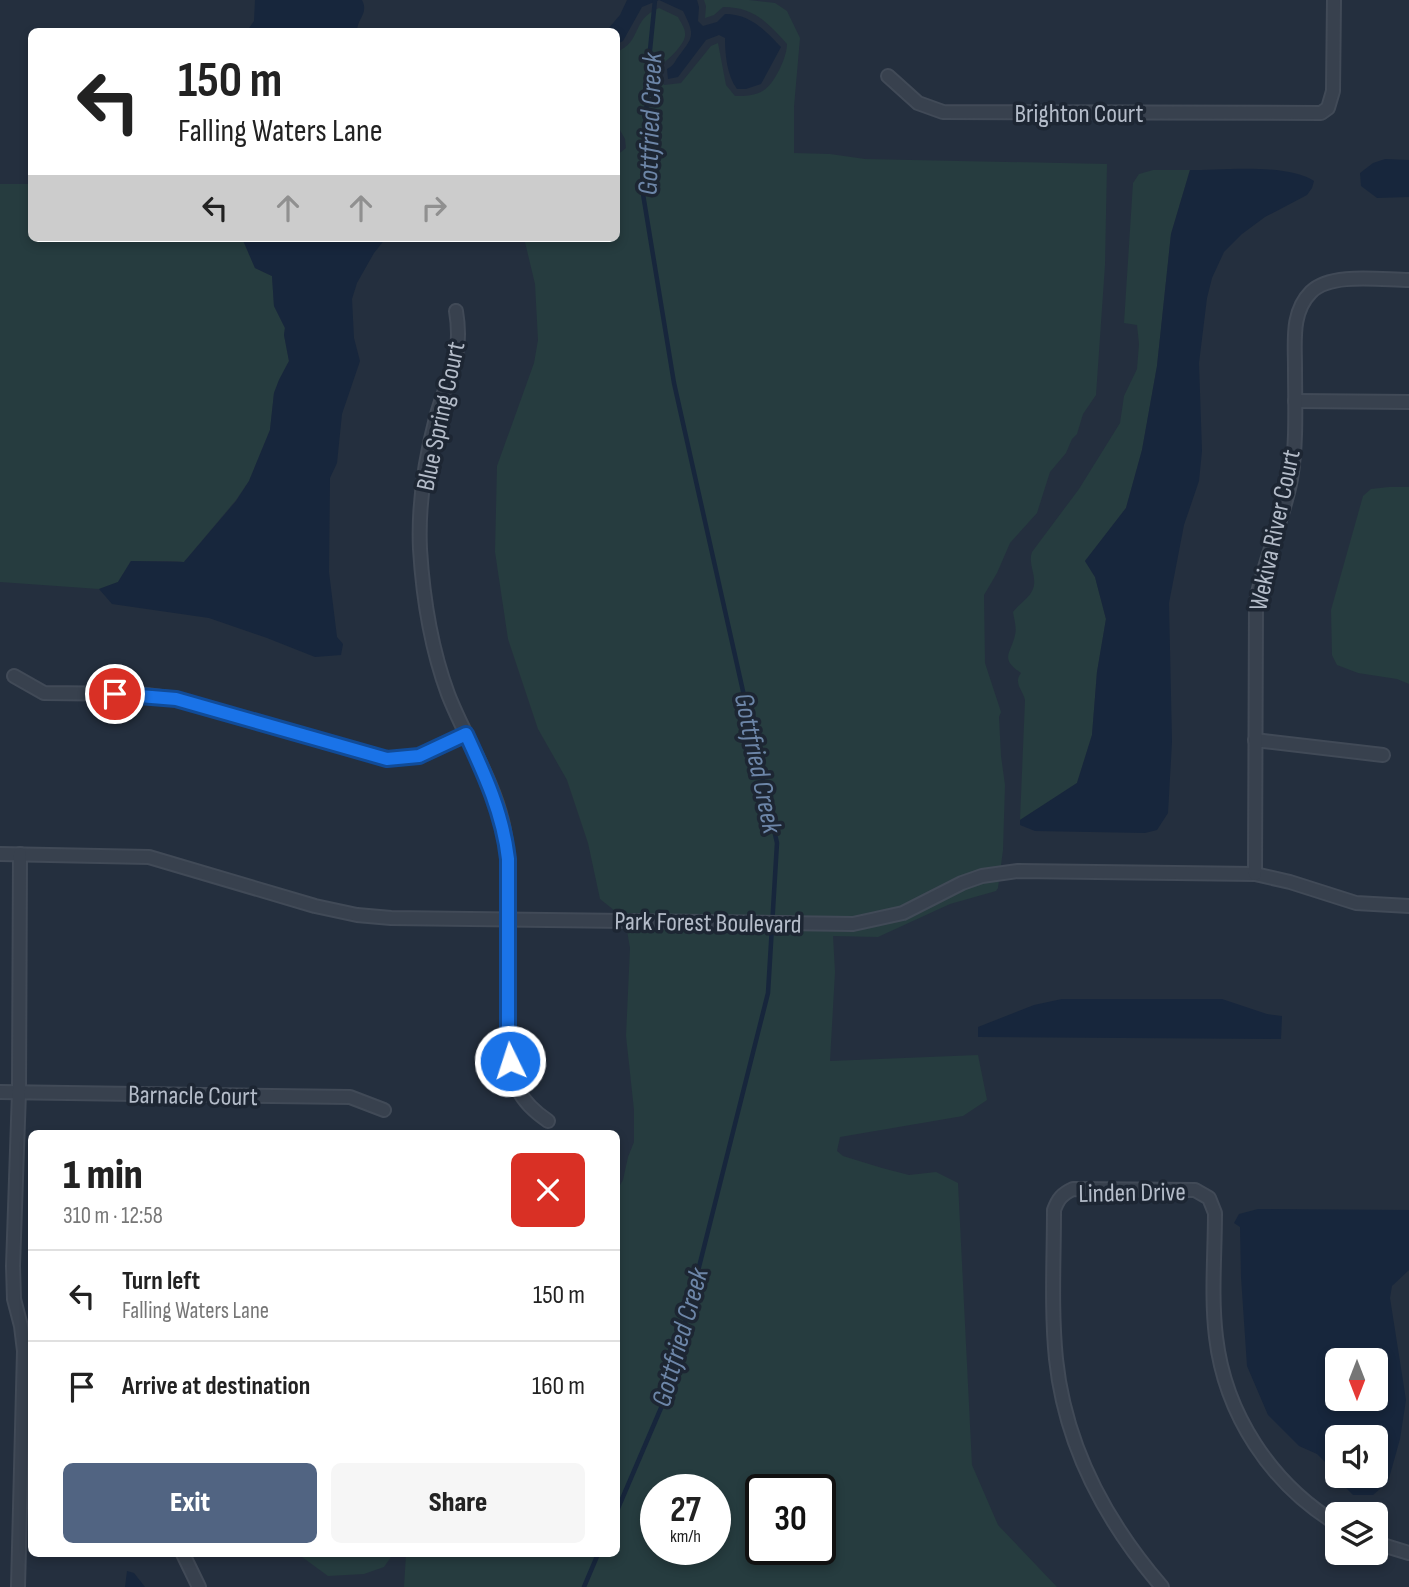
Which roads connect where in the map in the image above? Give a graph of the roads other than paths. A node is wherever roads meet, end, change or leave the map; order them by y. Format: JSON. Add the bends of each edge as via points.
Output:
{"nodes":[{"id":1,"x":1334,"y":0,"type":"edge"},
{"id":2,"x":888,"y":76,"type":"dead end"},
{"id":3,"x":1409,"y":280,"type":"edge"},
{"id":4,"x":456,"y":311,"type":"dead end"},
{"id":5,"x":1295,"y":401,"type":"junction"},
{"id":6,"x":1409,"y":402,"type":"edge"},
{"id":7,"x":14,"y":677,"type":"dead end"},
{"id":8,"x":466,"y":734,"type":"junction"},
{"id":9,"x":1255,"y":740,"type":"junction"},
{"id":10,"x":1383,"y":755,"type":"dead end"},
{"id":11,"x":0,"y":853,"type":"edge"},
{"id":12,"x":20,"y":854,"type":"junction"},
{"id":13,"x":1255,"y":874,"type":"junction"},
{"id":14,"x":1409,"y":906,"type":"edge"},
{"id":15,"x":508,"y":919,"type":"junction"},
{"id":16,"x":0,"y":1092,"type":"edge"},
{"id":17,"x":19,"y":1092,"type":"junction"},
{"id":18,"x":384,"y":1110,"type":"dead end"},
{"id":19,"x":548,"y":1121,"type":"dead end"},
{"id":20,"x":26,"y":1501,"type":"edge"},
{"id":21,"x":1325,"y":1515,"type":"edge"},
{"id":22,"x":1388,"y":1547,"type":"edge"},
{"id":23,"x":1409,"y":1553,"type":"edge"},
{"id":24,"x":184,"y":1557,"type":"edge"},
{"id":25,"x":18,"y":1587,"type":"edge"},
{"id":26,"x":199,"y":1587,"type":"edge"},
{"id":27,"x":1162,"y":1587,"type":"edge"}],
"edges":[{"from":1,"to":2,"type":"street","name":"Brighton Court","via":[[1333,91],[1328,108],[1321,113],[943,112],[918,103]]},
{"from":3,"to":5,"type":"street","name":"Wekiva River Court","via":[[1333,280],[1313,289],[1296,321]]},
{"from":4,"to":8,"type":"street","name":"Blue Spring Court","via":[[458,351],[429,447],[420,546],[433,641]]},
{"from":5,"to":6,"type":"street"},
{"from":5,"to":9,"type":"street","name":"Wekiva River Court","via":[[1290,480],[1256,603]]},
{"from":7,"to":8,"type":"street","via":[[44,693],[176,699],[387,759],[419,756]]},
{"from":8,"to":15,"type":"street","name":"Blue Spring Court","via":[[503,823]]},
{"from":9,"to":10,"type":"street"},
{"from":9,"to":13,"type":"street","name":"Wekiva River Court"},
{"from":11,"to":12,"type":"street","name":"Park Forest Boulevard"},
{"from":12,"to":15,"type":"street","name":"Park Forest Boulevard","via":[[149,857],[357,915]]},
{"from":12,"to":17,"type":"street"},
{"from":13,"to":14,"type":"street","name":"Park Forest Boulevard","via":[[1356,903]]},
{"from":13,"to":15,"type":"street","name":"Park Forest Boulevard","via":[[1002,872],[962,883],[904,913],[853,924]]},
{"from":15,"to":19,"type":"street","name":"Blue Spring Court","via":[[508,1047],[513,1075],[523,1100]]},
{"from":16,"to":17,"type":"street","name":"Barnacle Court"},
{"from":17,"to":18,"type":"street","name":"Barnacle Court","via":[[350,1097]]},
{"from":17,"to":20,"type":"street","via":[[13,1266],[24,1351]]},
{"from":20,"to":25,"type":"street"},
{"from":21,"to":27,"type":"street","name":"Linden Drive","via":[[1276,1473],[1235,1408],[1216,1337],[1215,1213],[1209,1198],[1195,1190],[1073,1189],[1057,1200],[1054,1210],[1053,1321],[1063,1401],[1092,1484],[1112,1522]]},
{"from":22,"to":23,"type":"street"},
{"from":24,"to":26,"type":"street"}]}
